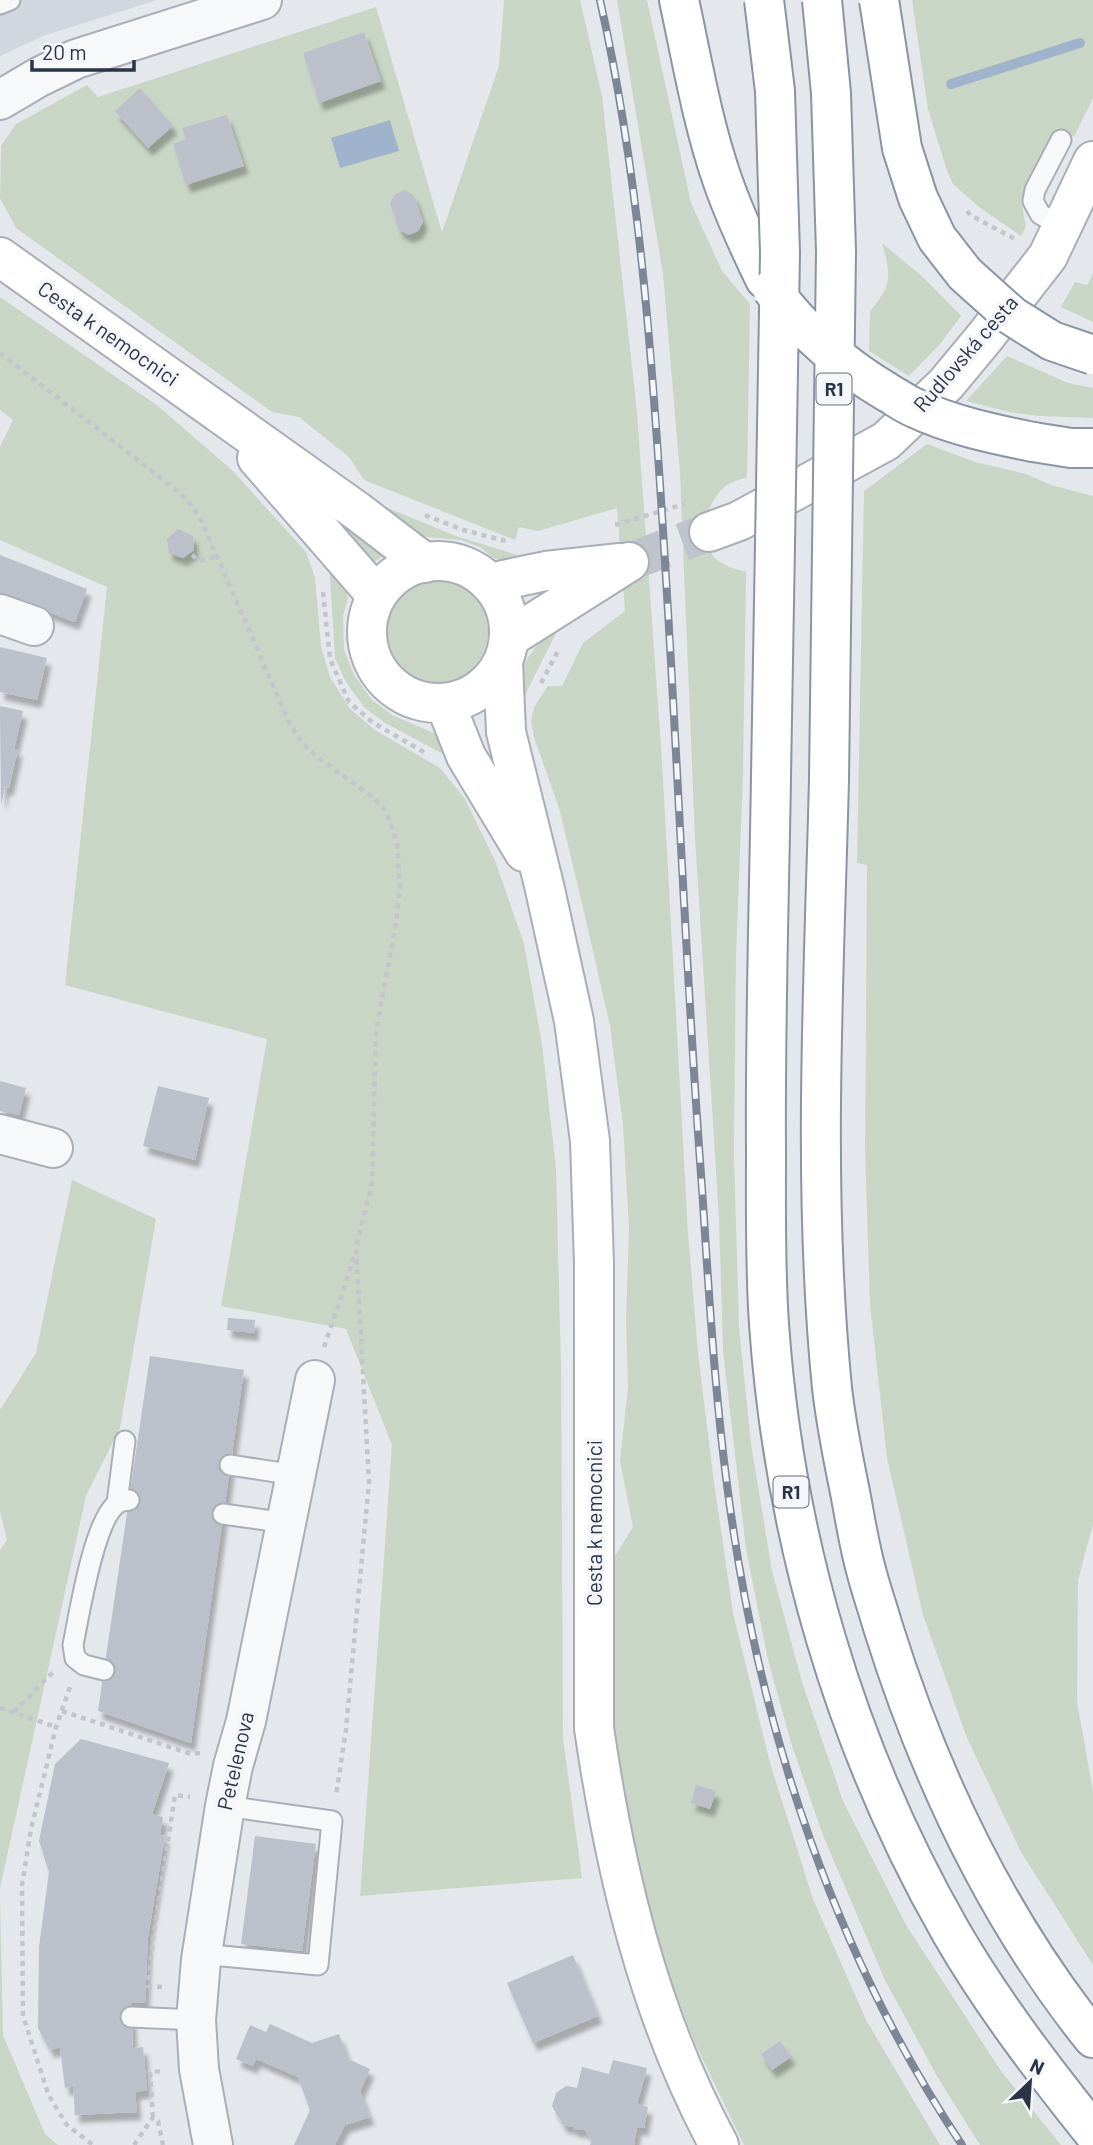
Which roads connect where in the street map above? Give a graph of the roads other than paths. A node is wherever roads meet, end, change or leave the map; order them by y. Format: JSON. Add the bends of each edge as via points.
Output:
{"nodes":[{"id":1,"x":10,"y":0,"type":"edge"},
{"id":2,"x":262,"y":0,"type":"edge"},
{"id":3,"x":679,"y":0,"type":"edge"},
{"id":4,"x":764,"y":0,"type":"edge"},
{"id":5,"x":822,"y":0,"type":"edge"},
{"id":6,"x":879,"y":0,"type":"edge"},
{"id":7,"x":0,"y":4,"type":"edge"},
{"id":8,"x":0,"y":100,"type":"edge"},
{"id":9,"x":1061,"y":140,"type":"dead end"},
{"id":10,"x":1093,"y":161,"type":"edge"},
{"id":11,"x":1062,"y":227,"type":"junction"},
{"id":12,"x":0,"y":257,"type":"edge"},
{"id":13,"x":1093,"y":355,"type":"edge"},
{"id":14,"x":216,"y":411,"type":"junction"},
{"id":15,"x":1093,"y":448,"type":"edge"},
{"id":16,"x":703,"y":516,"type":"tunnel mouth"},
{"id":17,"x":425,"y":563,"type":"junction"},
{"id":18,"x":489,"y":583,"type":"junction"},
{"id":19,"x":377,"y":596,"type":"junction"},
{"id":20,"x":506,"y":650,"type":"junction"},
{"id":21,"x":444,"y":703,"type":"junction"},
{"id":22,"x":544,"y":885,"type":"junction"},
{"id":23,"x":0,"y":1134,"type":"edge"},
{"id":24,"x":53,"y":1148,"type":"dead end"},
{"id":25,"x":314,"y":1380,"type":"road end"},
{"id":26,"x":125,"y":1441,"type":"dead end"},
{"id":27,"x":230,"y":1465,"type":"dead end"},
{"id":28,"x":295,"y":1475,"type":"junction"},
{"id":29,"x":223,"y":1514,"type":"dead end"},
{"id":30,"x":286,"y":1523,"type":"junction"},
{"id":31,"x":104,"y":1670,"type":"dead end"},
{"id":32,"x":225,"y":1805,"type":"junction"},
{"id":33,"x":201,"y":1954,"type":"junction"},
{"id":34,"x":131,"y":2017,"type":"dead end"},
{"id":35,"x":196,"y":2020,"type":"junction"},
{"id":36,"x":1093,"y":2039,"type":"edge"},
{"id":37,"x":1093,"y":2132,"type":"edge"},
{"id":38,"x":213,"y":2145,"type":"edge"},
{"id":39,"x":719,"y":2145,"type":"edge"}],
"edges":[{"from":1,"to":7,"type":"lane"},
{"from":2,"to":8,"type":"street","via":[[76,59]]},
{"from":3,"to":15,"type":"main road","bridge":true,"via":[[722,178],[765,279],[789,312],[858,375],[914,408],[1033,442]]},
{"from":4,"to":37,"type":"main road","number":"R1","bridge":true,"via":[[775,90],[780,253],[765,1081],[769,1324],[780,1424],[799,1534],[820,1618],[881,1792],[952,1934],[1040,2066]]},
{"from":5,"to":36,"type":"main road","number":"R1","bridge":true,"via":[[831,93],[836,251],[822,1075],[832,1390],[866,1570],[925,1748],[999,1898]]},
{"from":6,"to":13,"type":"main road","bridge":true,"via":[[902,148],[937,238],[965,274],[1012,316],[1052,341]]},
{"from":9,"to":11,"type":"lane","via":[[1035,190],[1034,201],[1040,214]]},
{"from":10,"to":11,"type":"main road","name":"Rudlovská cesta"},
{"from":11,"to":16,"type":"main road","name":"Rudlovská cesta","via":[[1048,256],[985,337],[946,384],[886,441],[739,521]]},
{"from":12,"to":14,"type":"main road","name":"Cesta k nemocnici"},
{"from":14,"to":17,"type":"main road","name":"Cesta k nemocnici"},
{"from":14,"to":19,"type":"main road","name":"Cesta k nemocnici"},
{"from":17,"to":18,"type":"main road","name":"Cesta k nemocnici","via":[[459,564]]},
{"from":17,"to":19,"type":"main road","name":"Cesta k nemocnici","via":[[397,574]]},
{"from":18,"to":20,"type":"main road","name":"Cesta k nemocnici","via":[[505,608]]},
{"from":18,"to":20,"type":"main road","via":[[629,562]]},
{"from":19,"to":21,"type":"main road","via":[[367,635],[380,673],[404,695]]},
{"from":20,"to":21,"type":"main road","via":[[485,686]]},
{"from":20,"to":22,"type":"main road","name":"Cesta k nemocnici","via":[[506,732]]},
{"from":21,"to":22,"type":"main road","name":"Cesta k nemocnici","via":[[466,756]]},
{"from":22,"to":39,"type":"main road","name":"Cesta k nemocnici","via":[[574,1021],[590,1141],[594,1728],[618,1868],[660,2013]]},
{"from":23,"to":24,"type":"street"},
{"from":25,"to":28,"type":"street","name":"Petelenova"},
{"from":26,"to":31,"type":"lane","via":[[123,1502],[108,1516],[89,1562],[73,1645],[75,1658],[83,1665]]},
{"from":27,"to":28,"type":"lane"},
{"from":28,"to":30,"type":"street","name":"Petelenova"},
{"from":29,"to":30,"type":"lane"},
{"from":30,"to":32,"type":"street","name":"Petelenova"},
{"from":32,"to":33,"type":"street","name":"Petelenova"},
{"from":32,"to":33,"type":"lane","via":[[332,1821],[318,1965]]},
{"from":33,"to":35,"type":"street","name":"Petelenova"},
{"from":34,"to":35,"type":"lane"},
{"from":35,"to":38,"type":"street","name":"Petelenova","via":[[199,2069]]}]}
